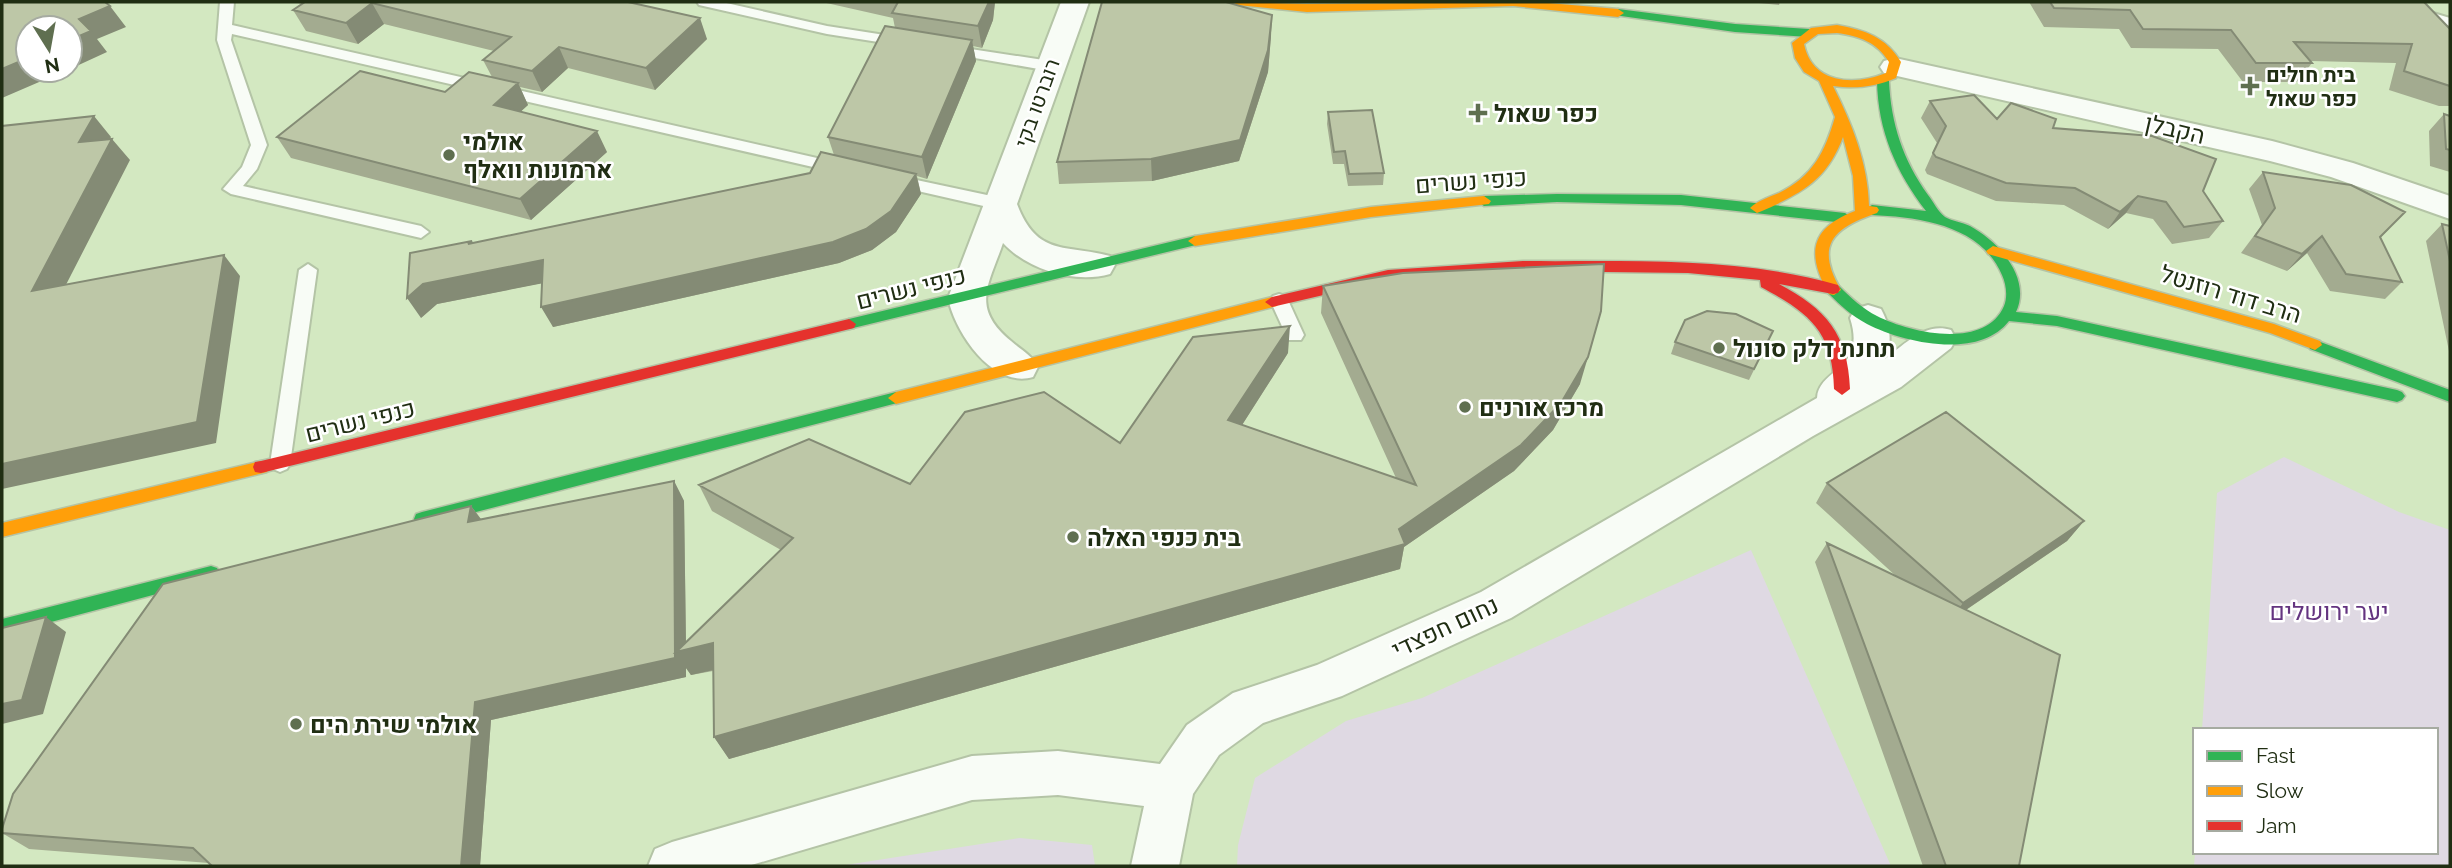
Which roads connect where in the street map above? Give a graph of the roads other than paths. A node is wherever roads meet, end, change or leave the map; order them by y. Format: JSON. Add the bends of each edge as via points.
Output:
{"nodes":[{"id":1,"x":227,"y":2,"type":"edge"},
{"id":2,"x":704,"y":2,"type":"edge"},
{"id":3,"x":1075,"y":2,"type":"edge"},
{"id":4,"x":1238,"y":2,"type":"edge"},
{"id":5,"x":2382,"y":2,"type":"edge"},
{"id":6,"x":1822,"y":15,"type":"dead end"},
{"id":7,"x":1856,"y":18,"type":"dead end"},
{"id":8,"x":2450,"y":22,"type":"edge"},
{"id":9,"x":1710,"y":27,"type":"junction"},
{"id":10,"x":225,"y":28,"type":"junction"},
{"id":11,"x":1812,"y":32,"type":"junction"},
{"id":12,"x":1868,"y":36,"type":"junction"},
{"id":13,"x":1801,"y":61,"type":"junction"},
{"id":14,"x":1050,"y":66,"type":"junction"},
{"id":15,"x":1889,"y":74,"type":"junction"},
{"id":16,"x":1823,"y":78,"type":"junction"},
{"id":17,"x":1841,"y":117,"type":"junction"},
{"id":18,"x":851,"y":170,"type":"edge"},
{"id":19,"x":878,"y":176,"type":"edge"},
{"id":20,"x":1001,"y":204,"type":"junction"},
{"id":21,"x":1757,"y":208,"type":"junction"},
{"id":22,"x":2450,"y":208,"type":"edge"},
{"id":23,"x":1862,"y":212,"type":"junction"},
{"id":24,"x":1845,"y":218,"type":"junction"},
{"id":25,"x":1939,"y":219,"type":"junction"},
{"id":26,"x":421,"y":232,"type":"dead end"},
{"id":27,"x":1993,"y":251,"type":"junction"},
{"id":28,"x":1098,"y":265,"type":"junction"},
{"id":29,"x":1724,"y":269,"type":"junction"},
{"id":30,"x":308,"y":270,"type":"dead end"},
{"id":31,"x":1833,"y":289,"type":"junction"},
{"id":32,"x":966,"y":298,"type":"junction"},
{"id":33,"x":1279,"y":300,"type":"junction"},
{"id":34,"x":2007,"y":316,"type":"junction"},
{"id":35,"x":1868,"y":318,"type":"junction"},
{"id":36,"x":1295,"y":335,"type":"dead end"},
{"id":37,"x":1938,"y":339,"type":"junction"},
{"id":38,"x":1020,"y":366,"type":"junction"},
{"id":39,"x":1842,"y":390,"type":"junction"},
{"id":40,"x":2450,"y":396,"type":"edge"},
{"id":41,"x":2450,"y":409,"type":"edge"},
{"id":42,"x":1799,"y":426,"type":"junction"},
{"id":43,"x":280,"y":464,"type":"junction"},
{"id":44,"x":404,"y":524,"type":"edge"},
{"id":45,"x":2,"y":530,"type":"edge"},
{"id":46,"x":229,"y":569,"type":"edge"},
{"id":47,"x":2,"y":627,"type":"edge"},
{"id":48,"x":1171,"y":787,"type":"junction"},
{"id":49,"x":672,"y":866,"type":"edge"},
{"id":50,"x":1155,"y":866,"type":"edge"}],
"edges":[{"from":1,"to":10,"type":"lane"},
{"from":2,"to":14,"type":"lane","via":[[827,30]]},
{"from":3,"to":14,"type":"street","name":"רוברטו בקי"},
{"from":4,"to":9,"type":"street","via":[[1349,9],[1511,3]]},
{"from":5,"to":8,"type":"lane"},
{"from":6,"to":11,"type":"street"},
{"from":7,"to":12,"type":"street"},
{"from":9,"to":11,"type":"street"},
{"from":9,"to":13,"type":"street"},
{"from":10,"to":18,"type":"lane"},
{"from":10,"to":26,"type":"lane","via":[[224,40],[259,145],[249,169],[231,189]]},
{"from":11,"to":12,"type":"street","via":[[1845,30]]},
{"from":11,"to":13,"type":"street","via":[[1798,43]]},
{"from":12,"to":15,"type":"street","via":[[1891,53]]},
{"from":13,"to":16,"type":"street"},
{"from":14,"to":20,"type":"street","name":"רוברטו בקי"},
{"from":15,"to":16,"type":"street","via":[[1855,85]]},
{"from":15,"to":22,"type":"street","name":"הקבלן","via":[[2272,151]]},
{"from":15,"to":25,"type":"street","via":[[1881,106],[1888,136],[1901,165]]},
{"from":16,"to":17,"type":"street"},
{"from":17,"to":21,"type":"street","via":[[1828,164],[1795,190]]},
{"from":17,"to":23,"type":"street","via":[[1860,176]]},
{"from":19,"to":20,"type":"lane"},
{"from":20,"to":28,"type":"street","via":[[1012,233],[1030,249],[1060,261]]},
{"from":20,"to":32,"type":"street","name":"רוברטו בקי"},
{"from":21,"to":24,"type":"street","name":"כנפי נשרים"},
{"from":21,"to":28,"type":"street","name":"כנפי נשרים","via":[[1613,198],[1377,210],[1283,223]]},
{"from":23,"to":24,"type":"street"},
{"from":23,"to":25,"type":"street","via":[[1904,211]]},
{"from":24,"to":31,"type":"street","via":[[1829,230],[1819,250],[1823,273]]},
{"from":25,"to":27,"type":"street"},
{"from":27,"to":34,"type":"street","via":[[2012,282],[2014,300]]},
{"from":27,"to":40,"type":"street","name":"הרב דוד רוזנטל","via":[[2274,329]]},
{"from":28,"to":32,"type":"street","name":"כנפי נשרים"},
{"from":29,"to":31,"type":"street"},
{"from":29,"to":33,"type":"street","via":[[1587,265],[1434,270]]},
{"from":29,"to":39,"type":"street","via":[[1781,290],[1821,320],[1837,340],[1843,358]]},
{"from":30,"to":43,"type":"lane"},
{"from":31,"to":35,"type":"street"},
{"from":32,"to":38,"type":"street","via":[[968,312],[982,336]]},
{"from":32,"to":43,"type":"street","name":"כנפי נשרים"},
{"from":33,"to":36,"type":"lane"},
{"from":33,"to":38,"type":"street"},
{"from":34,"to":37,"type":"street","via":[[1982,334]]},
{"from":34,"to":41,"type":"street","via":[[2122,334]]},
{"from":35,"to":37,"type":"street","via":[[1904,333]]},
{"from":35,"to":39,"type":"street","name":"נחום חפצדי","via":[[1874,337],[1870,357]]},
{"from":37,"to":42,"type":"street","name":"נחום חפצדי","via":[[1888,377]]},
{"from":38,"to":44,"type":"street"},
{"from":39,"to":42,"type":"street","name":"נחום חפצדי"},
{"from":42,"to":48,"type":"street","name":"נחום חפצדי","via":[[1496,605],[1326,682],[1249,707],[1203,740]]},
{"from":43,"to":45,"type":"street","name":"כנפי נשרים"},
{"from":46,"to":47,"type":"street"},
{"from":48,"to":49,"type":"street","via":[[1058,772],[972,778]]},
{"from":48,"to":50,"type":"street","name":"נחום חפצדי"}]}
